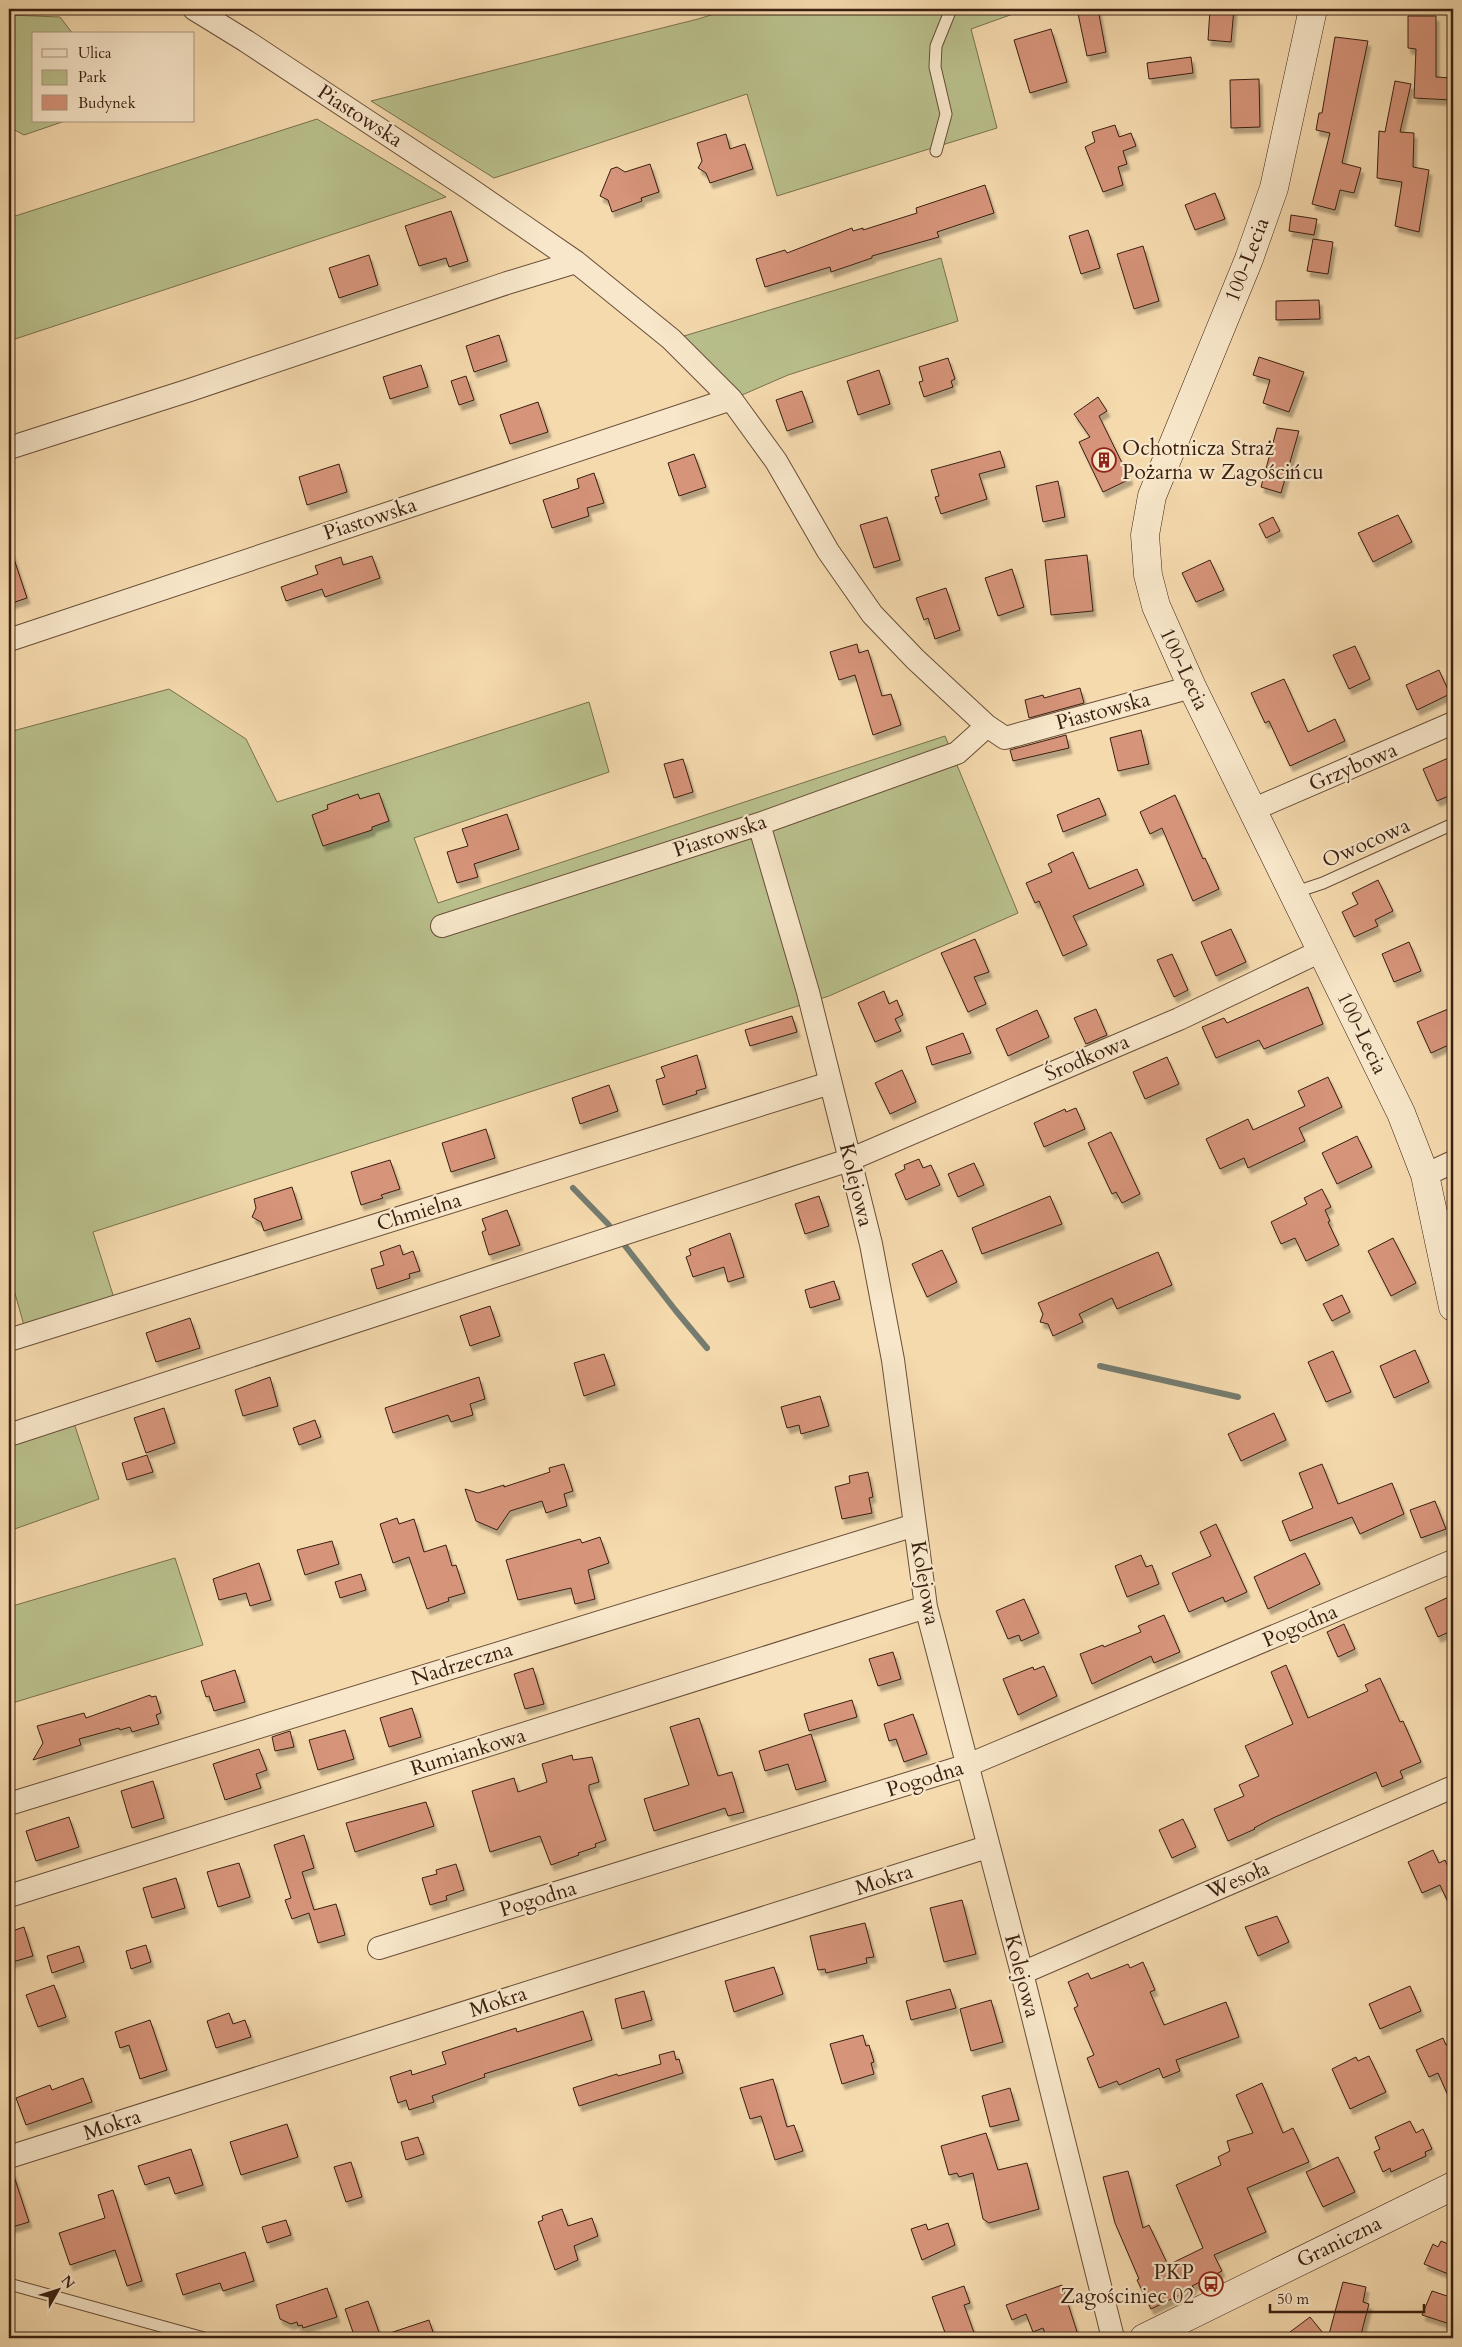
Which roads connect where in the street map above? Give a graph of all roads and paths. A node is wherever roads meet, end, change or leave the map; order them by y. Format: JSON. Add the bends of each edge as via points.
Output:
{"nodes":[{"id":1,"x":194,"y":9,"type":"edge"},
{"id":2,"x":950,"y":9,"type":"edge"},
{"id":3,"x":1313,"y":9,"type":"edge"},
{"id":4,"x":936,"y":151,"type":"dead end"},
{"id":5,"x":576,"y":262,"type":"junction"},
{"id":6,"x":731,"y":399,"type":"junction"},
{"id":7,"x":9,"y":448,"type":"edge"},
{"id":8,"x":9,"y":640,"type":"edge"},
{"id":9,"x":1192,"y":687,"type":"junction"},
{"id":10,"x":1453,"y":723,"type":"edge"},
{"id":11,"x":987,"y":726,"type":"junction"},
{"id":12,"x":1252,"y":810,"type":"junction"},
{"id":13,"x":759,"y":824,"type":"junction"},
{"id":14,"x":1453,"y":824,"type":"edge"},
{"id":15,"x":1293,"y":893,"type":"junction"},
{"id":16,"x":442,"y":926,"type":"dead end"},
{"id":17,"x":1321,"y":951,"type":"junction"},
{"id":18,"x":830,"y":1083,"type":"junction"},
{"id":19,"x":849,"y":1160,"type":"junction"},
{"id":20,"x":1453,"y":1162,"type":"edge"},
{"id":21,"x":1425,"y":1175,"type":"junction"},
{"id":22,"x":1453,"y":1303,"type":"edge"},
{"id":23,"x":1453,"y":1307,"type":"edge"},
{"id":24,"x":9,"y":1340,"type":"edge"},
{"id":25,"x":9,"y":1435,"type":"edge"},
{"id":26,"x":915,"y":1525,"type":"junction"},
{"id":27,"x":1453,"y":1562,"type":"edge"},
{"id":28,"x":926,"y":1607,"type":"junction"},
{"id":29,"x":968,"y":1766,"type":"junction"},
{"id":30,"x":1453,"y":1787,"type":"edge"},
{"id":31,"x":9,"y":1804,"type":"edge"},
{"id":32,"x":987,"y":1848,"type":"junction"},
{"id":33,"x":9,"y":1896,"type":"edge"},
{"id":34,"x":379,"y":1948,"type":"dead end"},
{"id":35,"x":1022,"y":1973,"type":"junction"},
{"id":36,"x":9,"y":2157,"type":"edge"},
{"id":37,"x":1453,"y":2186,"type":"edge"},
{"id":38,"x":9,"y":2284,"type":"edge"},
{"id":39,"x":204,"y":2338,"type":"edge"},
{"id":40,"x":1113,"y":2338,"type":"edge"},
{"id":41,"x":1144,"y":2338,"type":"edge"}],
"edges":[{"from":1,"to":5,"type":"street","name":"Piastowska"},
{"from":2,"to":4,"type":"lane","via":[[936,46],[935,67],[946,114]]},
{"from":3,"to":9,"type":"street","name":"100-Lecia","via":[[1274,188],[1229,324],[1152,496],[1145,535],[1148,576],[1156,606]]},
{"from":5,"to":6,"type":"street","name":"Piastowska","via":[[672,340]]},
{"from":5,"to":7,"type":"street"},
{"from":6,"to":8,"type":"street","name":"Piastowska"},
{"from":6,"to":11,"type":"street","name":"Piastowska","via":[[776,461],[828,550],[872,614]]},
{"from":9,"to":11,"type":"street","name":"Piastowska","via":[[1005,738]]},
{"from":9,"to":12,"type":"street","name":"100-Lecia"},
{"from":10,"to":12,"type":"street","name":"Grzybowa"},
{"from":11,"to":13,"type":"street","name":"Piastowska","via":[[957,753]]},
{"from":12,"to":15,"type":"street","name":"100-Lecia"},
{"from":13,"to":16,"type":"street","name":"Piastowska"},
{"from":13,"to":18,"type":"street","name":"Kolejowa","via":[[808,992]]},
{"from":14,"to":15,"type":"lane","name":"Owocowa","via":[[1323,883]]},
{"from":15,"to":17,"type":"street","name":"100-Lecia"},
{"from":17,"to":19,"type":"street","name":"Środkowa","via":[[1179,1019]]},
{"from":17,"to":21,"type":"street","name":"100-Lecia","via":[[1401,1113]]},
{"from":18,"to":19,"type":"street","name":"Kolejowa"},
{"from":18,"to":24,"type":"street","name":"Chmielna"},
{"from":19,"to":25,"type":"street","name":"Środkowa"},
{"from":19,"to":26,"type":"street","name":"Kolejowa","via":[[871,1244],[893,1360]]},
{"from":20,"to":21,"type":"street"},
{"from":21,"to":22,"type":"street","name":"100-Lecia"},
{"from":22,"to":23,"type":"street","name":"100-Lecia"},
{"from":26,"to":28,"type":"street","name":"Kolejowa"},
{"from":26,"to":31,"type":"street","name":"Nadrzeczna"},
{"from":27,"to":29,"type":"street","name":"Pogodna"},
{"from":28,"to":29,"type":"street","name":"Kolejowa"},
{"from":28,"to":33,"type":"street","name":"Rumiankowa"},
{"from":29,"to":32,"type":"street","name":"Kolejowa"},
{"from":29,"to":34,"type":"street","name":"Pogodna"},
{"from":30,"to":35,"type":"street","name":"Wesoła"},
{"from":32,"to":35,"type":"street","name":"Kolejowa"},
{"from":32,"to":36,"type":"street","name":"Mokra"},
{"from":35,"to":40,"type":"street","name":"Kolejowa"},
{"from":37,"to":41,"type":"street","name":"Graniczna"},
{"from":38,"to":39,"type":"lane"}]}
